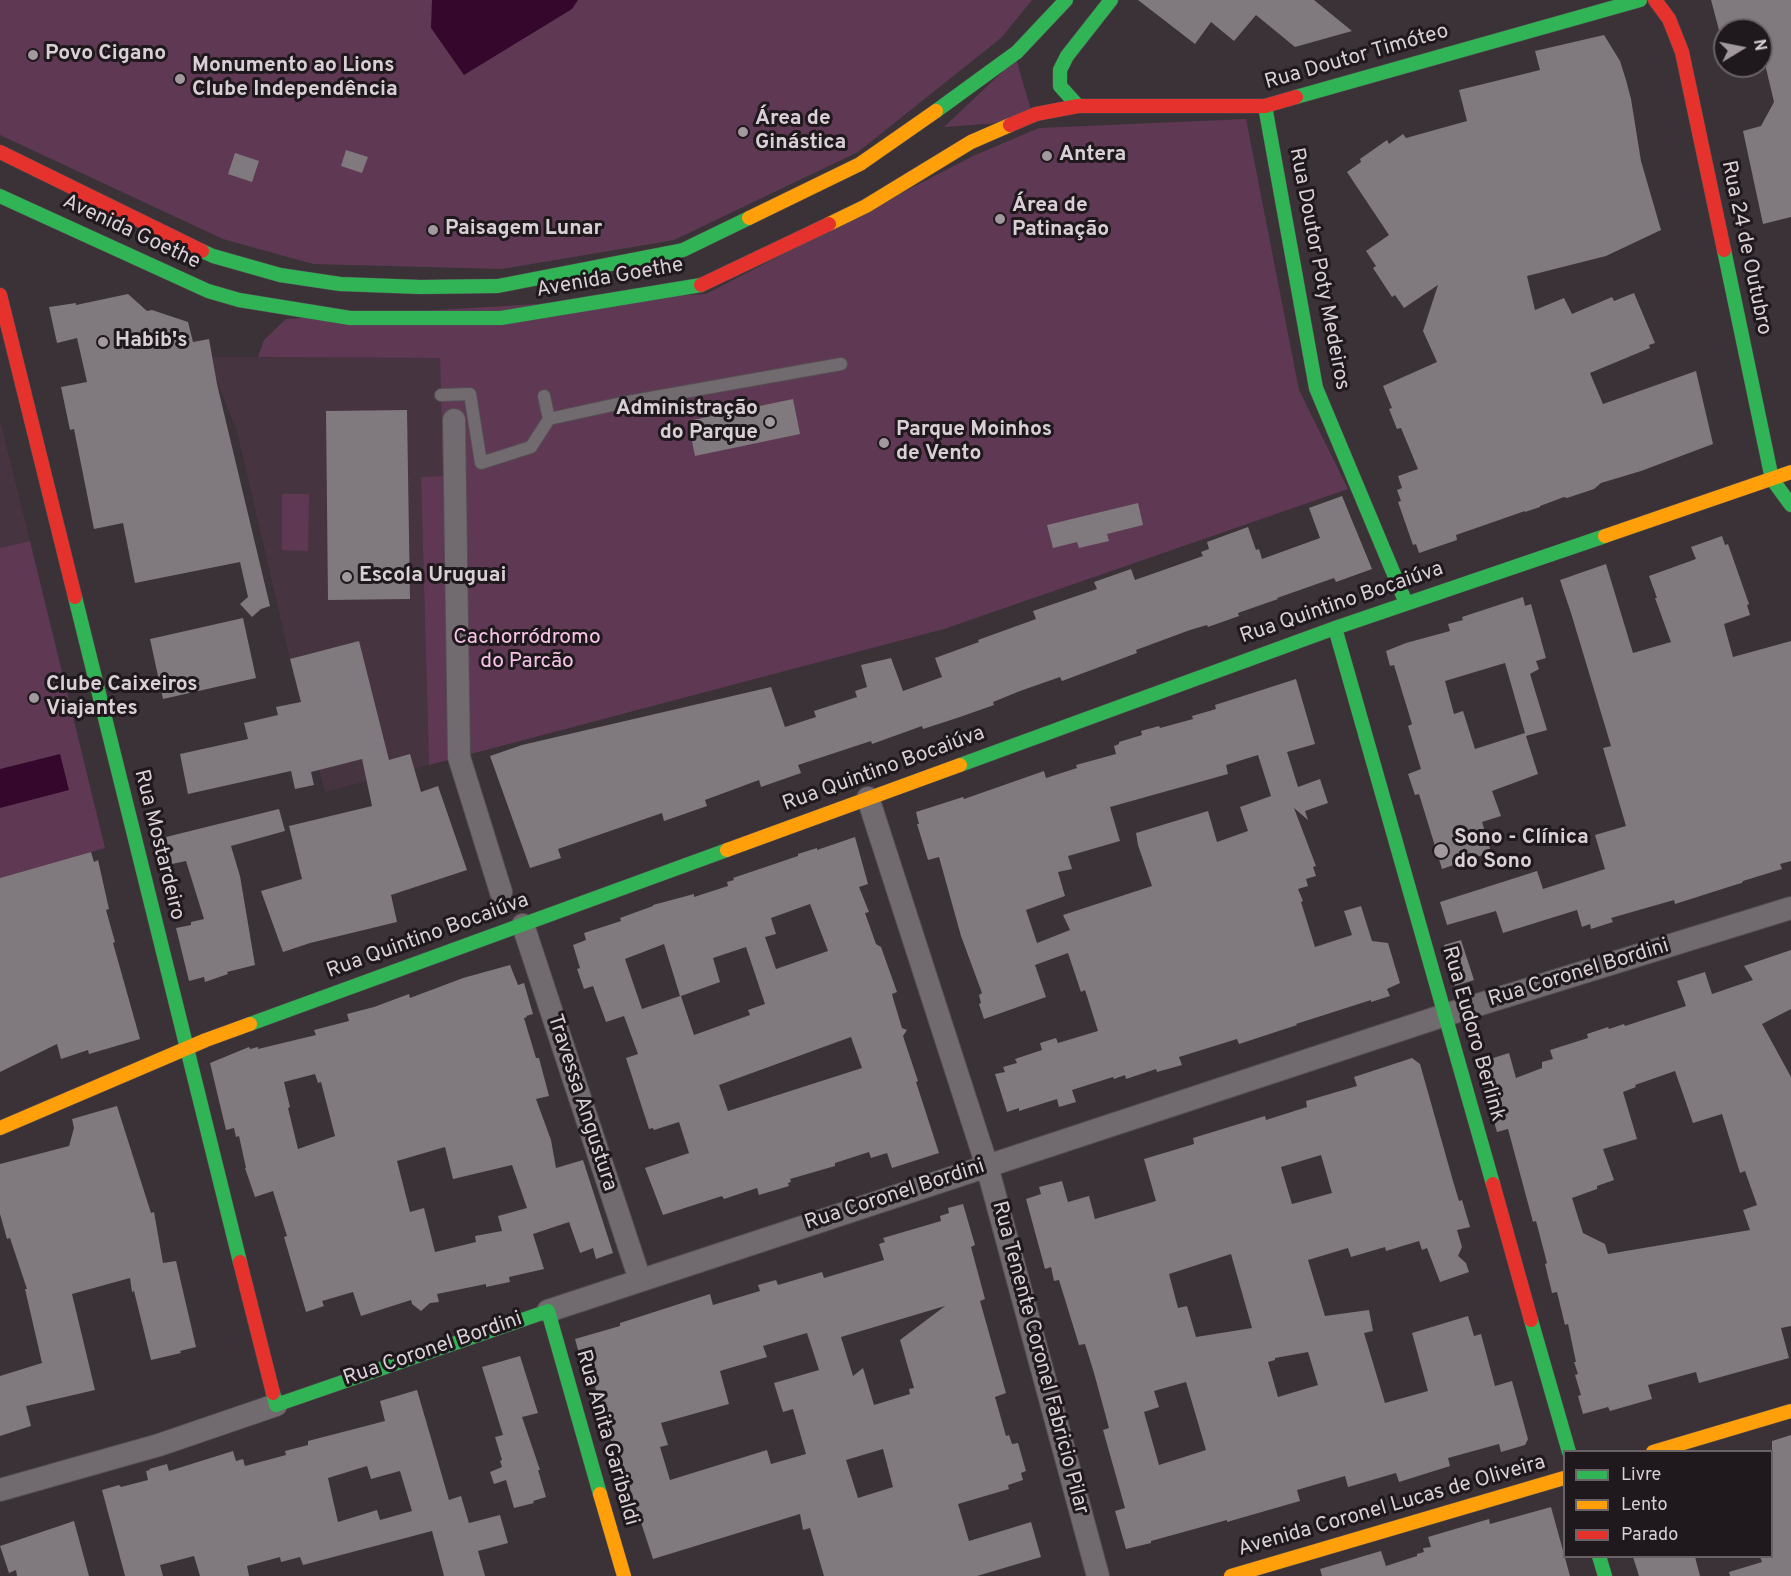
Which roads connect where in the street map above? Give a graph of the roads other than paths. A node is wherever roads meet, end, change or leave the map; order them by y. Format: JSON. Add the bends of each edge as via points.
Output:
{"nodes":[{"id":1,"x":1066,"y":0,"type":"edge"},
{"id":2,"x":1111,"y":0,"type":"edge"},
{"id":3,"x":1640,"y":0,"type":"edge"},
{"id":4,"x":1655,"y":0,"type":"edge"},
{"id":5,"x":1078,"y":106,"type":"junction"},
{"id":6,"x":1265,"y":106,"type":"junction"},
{"id":7,"x":0,"y":152,"type":"edge"},
{"id":8,"x":0,"y":196,"type":"edge"},
{"id":9,"x":0,"y":295,"type":"edge"},
{"id":10,"x":841,"y":364,"type":"dead end"},
{"id":11,"x":9,"y":365,"type":"edge"},
{"id":12,"x":441,"y":395,"type":"dead end"},
{"id":13,"x":544,"y":396,"type":"dead end"},
{"id":14,"x":549,"y":419,"type":"junction"},
{"id":15,"x":454,"y":420,"type":"dead end"},
{"id":16,"x":1791,"y":472,"type":"edge"},
{"id":17,"x":1772,"y":479,"type":"junction"},
{"id":18,"x":1791,"y":505,"type":"edge"},
{"id":19,"x":1406,"y":603,"type":"junction"},
{"id":20,"x":1335,"y":628,"type":"junction"},
{"id":21,"x":868,"y":798,"type":"junction"},
{"id":22,"x":501,"y":892,"type":"dead end"},
{"id":23,"x":1791,"y":908,"type":"edge"},
{"id":24,"x":523,"y":925,"type":"junction"},
{"id":25,"x":1445,"y":1015,"type":"junction"},
{"id":26,"x":187,"y":1047,"type":"junction"},
{"id":27,"x":0,"y":1128,"type":"edge"},
{"id":28,"x":987,"y":1166,"type":"junction"},
{"id":29,"x":640,"y":1280,"type":"junction"},
{"id":30,"x":548,"y":1311,"type":"junction"},
{"id":31,"x":276,"y":1405,"type":"junction"},
{"id":32,"x":1791,"y":1411,"type":"edge"},
{"id":33,"x":1568,"y":1450,"type":"edge"},
{"id":34,"x":1660,"y":1450,"type":"edge"},
{"id":35,"x":1563,"y":1478,"type":"edge"},
{"id":36,"x":0,"y":1490,"type":"edge"},
{"id":37,"x":1599,"y":1558,"type":"edge"},
{"id":38,"x":624,"y":1576,"type":"edge"},
{"id":39,"x":1098,"y":1576,"type":"edge"},
{"id":40,"x":1231,"y":1576,"type":"edge"},
{"id":41,"x":1605,"y":1576,"type":"edge"}],
"edges":[{"from":1,"to":7,"type":"main road","name":"Avenida Goethe","via":[[1017,52],[860,164],[682,250],[498,286],[340,285],[280,275],[213,256]]},
{"from":2,"to":5,"type":"main road","via":[[1060,70],[1060,86]]},
{"from":3,"to":6,"type":"main road","name":"Rua Doutor Timóteo"},
{"from":4,"to":17,"type":"main road","name":"Rua 24 de Outubro","via":[[1669,19],[1682,52]]},
{"from":5,"to":6,"type":"main road","name":"Rua Doutor Timóteo"},
{"from":5,"to":8,"type":"main road","name":"Avenida Goethe","via":[[1036,114],[971,142],[866,206],[701,285],[501,318],[350,318],[239,300],[208,291]]},
{"from":6,"to":19,"type":"main road","name":"Rua Doutor Poty Medeiros","via":[[1316,388]]},
{"from":9,"to":11,"type":"main road","name":"Rua Mostardeiro"},
{"from":10,"to":14,"type":"lane"},
{"from":11,"to":26,"type":"main road","name":"Rua Mostardeiro"},
{"from":12,"to":14,"type":"lane","via":[[470,394],[482,463],[531,447]]},
{"from":13,"to":14,"type":"lane"},
{"from":15,"to":22,"type":"street","via":[[459,757]]},
{"from":16,"to":17,"type":"main road","name":"Rua Quintino Bocaiúva"},
{"from":17,"to":18,"type":"main road","name":"Rua 24 de Outubro"},
{"from":17,"to":19,"type":"main road","name":"Rua Quintino Bocaiúva"},
{"from":19,"to":20,"type":"main road","name":"Rua Quintino Bocaiúva"},
{"from":20,"to":21,"type":"main road","name":"Rua Quintino Bocaiúva"},
{"from":20,"to":25,"type":"main road","name":"Rua Eudoro Berlink"},
{"from":21,"to":24,"type":"main road","name":"Rua Quintino Bocaiúva"},
{"from":21,"to":28,"type":"street","name":"Rua Tenente Coronel Fabricio Pilar"},
{"from":23,"to":25,"type":"street","name":"Rua Coronel Bordini"},
{"from":24,"to":26,"type":"main road","name":"Rua Quintino Bocaiúva"},
{"from":24,"to":29,"type":"street","name":"Travessa Angustura"},
{"from":25,"to":28,"type":"street","name":"Rua Coronel Bordini"},
{"from":25,"to":33,"type":"main road","name":"Rua Eudoro Berlink"},
{"from":26,"to":27,"type":"main road","name":"Rua Quintino Bocaiúva"},
{"from":26,"to":31,"type":"main road","name":"Rua Mostardeiro"},
{"from":28,"to":29,"type":"street","name":"Rua Coronel Bordini"},
{"from":28,"to":39,"type":"street","name":"Rua Tenente Coronel Fabricio Pilar"},
{"from":29,"to":30,"type":"street","name":"Rua Coronel Bordini"},
{"from":30,"to":31,"type":"main road","name":"Rua Coronel Bordini"},
{"from":30,"to":38,"type":"main road","name":"Rua Anita Garibaldi"},
{"from":31,"to":36,"type":"street","name":"Rua Coronel Bordini","via":[[159,1445]]},
{"from":32,"to":34,"type":"main road"},
{"from":35,"to":40,"type":"main road","name":"Avenida Coronel Lucas de Oliveira"},
{"from":37,"to":41,"type":"main road"}]}
